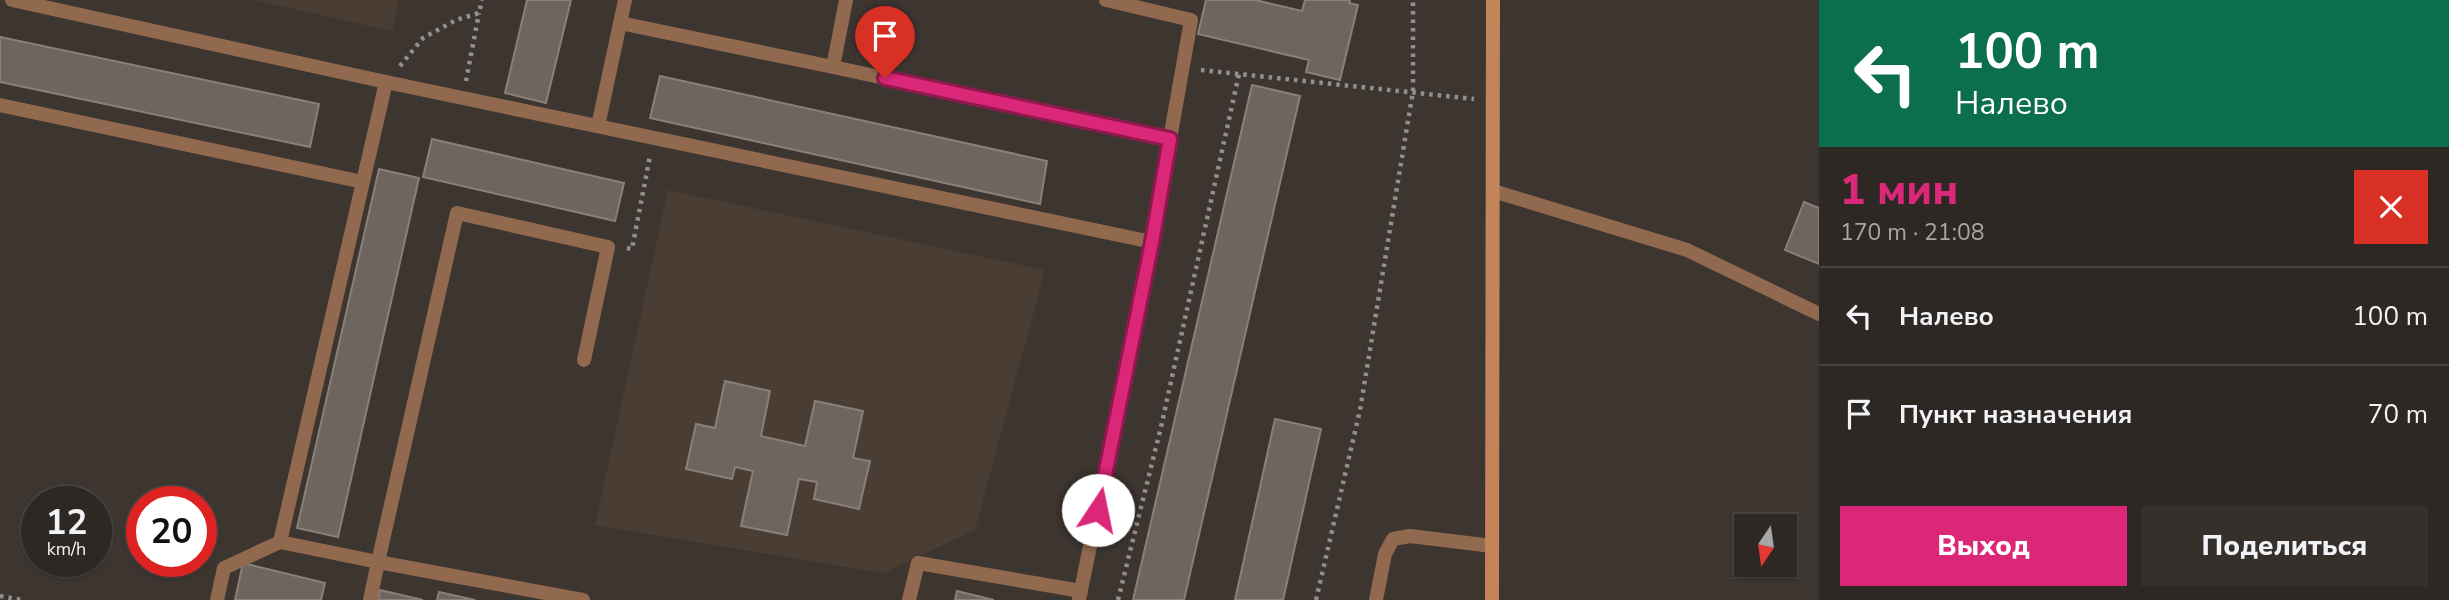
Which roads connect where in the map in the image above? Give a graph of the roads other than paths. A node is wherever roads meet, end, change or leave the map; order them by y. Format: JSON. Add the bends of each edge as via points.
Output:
{"nodes":[{"id":1,"x":12,"y":0,"type":"edge"},
{"id":2,"x":625,"y":0,"type":"edge"},
{"id":3,"x":846,"y":0,"type":"edge"},
{"id":4,"x":1106,"y":0,"type":"edge"},
{"id":5,"x":1493,"y":0,"type":"edge"},
{"id":6,"x":620,"y":23,"type":"junction"},
{"id":7,"x":833,"y":67,"type":"junction"},
{"id":8,"x":386,"y":82,"type":"junction"},
{"id":9,"x":0,"y":105,"type":"edge"},
{"id":10,"x":598,"y":126,"type":"junction"},
{"id":11,"x":1170,"y":139,"type":"junction"},
{"id":12,"x":363,"y":182,"type":"junction"},
{"id":13,"x":1493,"y":191,"type":"junction"},
{"id":14,"x":1152,"y":242,"type":"junction"},
{"id":15,"x":1819,"y":314,"type":"edge"},
{"id":16,"x":584,"y":360,"type":"dead end"},
{"id":17,"x":280,"y":542,"type":"junction"},
{"id":18,"x":1492,"y":546,"type":"junction"},
{"id":19,"x":378,"y":562,"type":"junction"},
{"id":20,"x":1080,"y":595,"type":"edge"},
{"id":21,"x":217,"y":600,"type":"edge"},
{"id":22,"x":370,"y":600,"type":"edge"},
{"id":23,"x":583,"y":600,"type":"edge"},
{"id":24,"x":909,"y":600,"type":"edge"},
{"id":25,"x":1376,"y":600,"type":"edge"},
{"id":26,"x":1492,"y":600,"type":"edge"}],
"edges":[{"from":1,"to":8,"type":"lane"},
{"from":2,"to":6,"type":"lane"},
{"from":3,"to":7,"type":"lane"},
{"from":4,"to":11,"type":"lane","via":[[1191,20]]},
{"from":5,"to":13,"type":"main road"},
{"from":6,"to":7,"type":"lane"},
{"from":6,"to":10,"type":"lane"},
{"from":7,"to":11,"type":"lane"},
{"from":8,"to":10,"type":"lane"},
{"from":8,"to":12,"type":"lane"},
{"from":9,"to":12,"type":"lane"},
{"from":10,"to":14,"type":"lane"},
{"from":11,"to":14,"type":"lane"},
{"from":12,"to":17,"type":"lane"},
{"from":13,"to":15,"type":"lane","via":[[1687,250]]},
{"from":13,"to":18,"type":"main road"},
{"from":14,"to":20,"type":"lane"},
{"from":16,"to":19,"type":"lane","via":[[608,247],[457,213]]},
{"from":17,"to":19,"type":"lane"},
{"from":17,"to":21,"type":"lane","via":[[224,568]]},
{"from":18,"to":25,"type":"lane","via":[[1410,536],[1393,539],[1385,554]]},
{"from":18,"to":26,"type":"main road"},
{"from":19,"to":22,"type":"lane"},
{"from":19,"to":23,"type":"lane"},
{"from":20,"to":24,"type":"lane","via":[[918,563]]}]}
